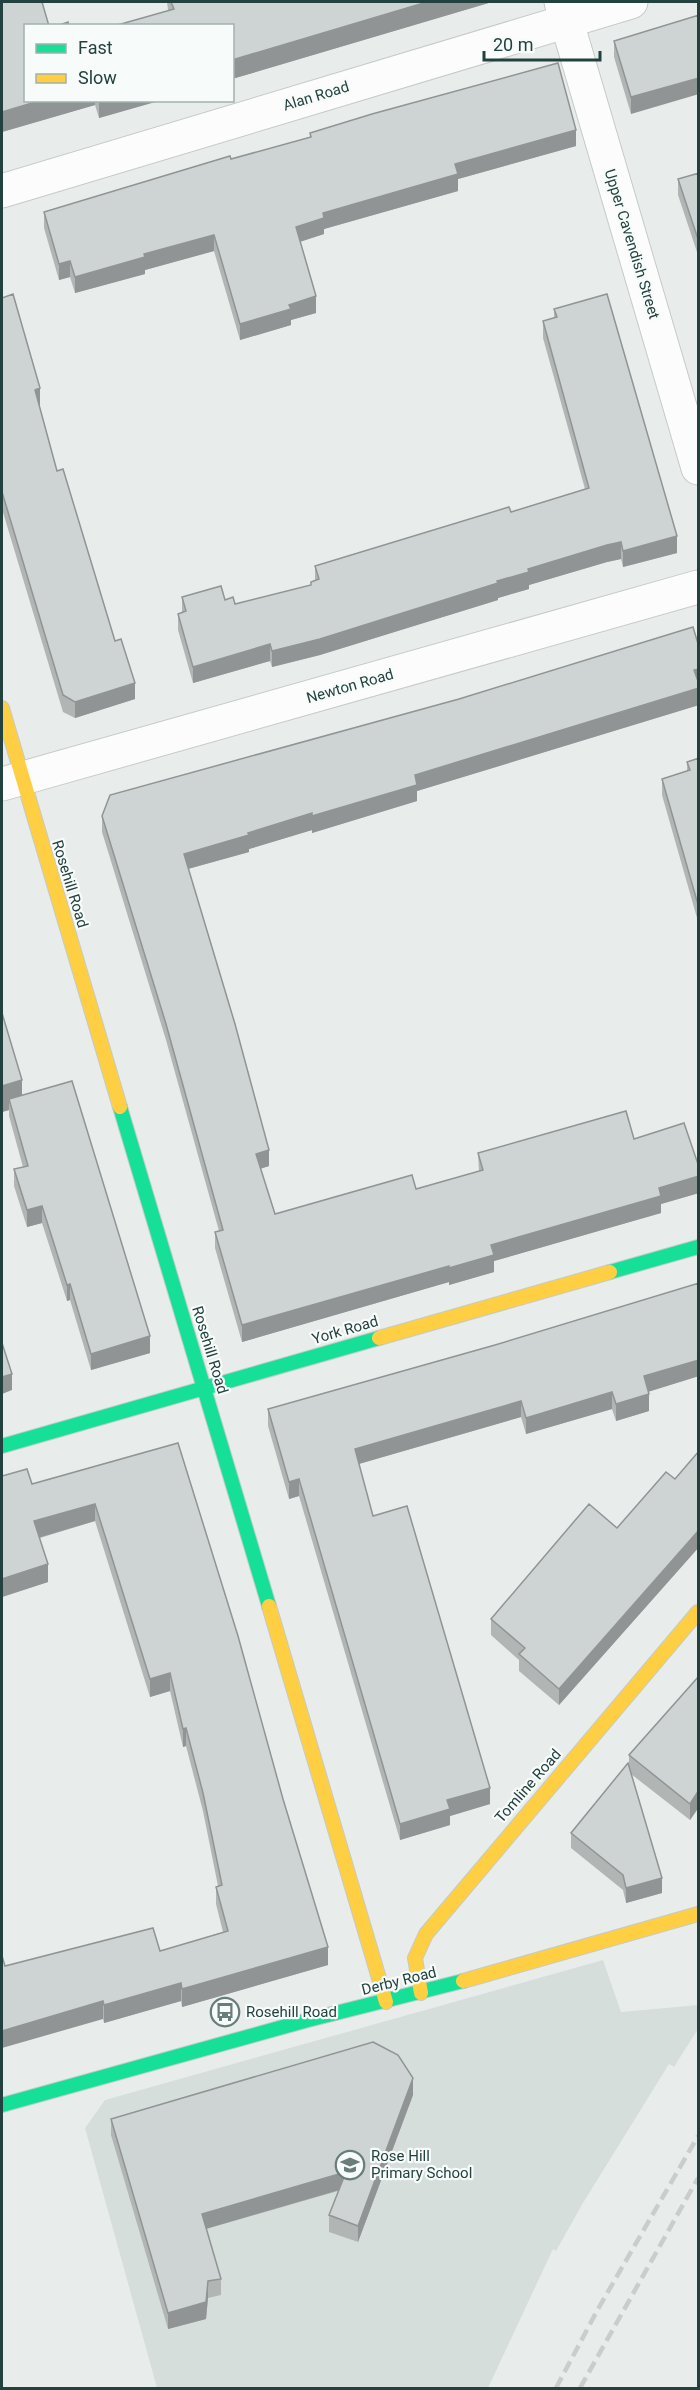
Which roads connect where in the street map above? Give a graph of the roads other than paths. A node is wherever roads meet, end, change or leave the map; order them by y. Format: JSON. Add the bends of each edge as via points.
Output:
{"nodes":[{"id":1,"x":631,"y":2,"type":"edge"},
{"id":2,"x":564,"y":11,"type":"edge"},
{"id":3,"x":2,"y":191,"type":"edge"},
{"id":4,"x":699,"y":468,"type":"edge"},
{"id":5,"x":699,"y":587,"type":"edge"},
{"id":6,"x":2,"y":708,"type":"edge"},
{"id":7,"x":11,"y":781,"type":"edge"},
{"id":8,"x":699,"y":1247,"type":"edge"},
{"id":9,"x":204,"y":1387,"type":"junction"},
{"id":10,"x":2,"y":1446,"type":"edge"},
{"id":11,"x":699,"y":1612,"type":"edge"},
{"id":12,"x":699,"y":1914,"type":"edge"},
{"id":13,"x":421,"y":1993,"type":"junction"},
{"id":14,"x":386,"y":2002,"type":"junction"},
{"id":15,"x":2,"y":2105,"type":"edge"}],
"edges":[{"from":1,"to":2,"type":"street","name":"Alan Road"},
{"from":2,"to":3,"type":"street","name":"Alan Road"},
{"from":2,"to":4,"type":"street","name":"Upper Cavendish Street"},
{"from":5,"to":7,"type":"street","name":"Newton Road"},
{"from":6,"to":7,"type":"street","name":"Rosehill Road"},
{"from":7,"to":9,"type":"street","name":"Rosehill Road"},
{"from":8,"to":9,"type":"street","name":"York Road"},
{"from":9,"to":10,"type":"street","name":"York Road"},
{"from":9,"to":14,"type":"street","name":"Rosehill Road"},
{"from":11,"to":13,"type":"street","name":"Tomline Road","via":[[420,1941],[413,1966]]},
{"from":12,"to":13,"type":"street","name":"Derby Road"},
{"from":13,"to":14,"type":"street","name":"Derby Road"},
{"from":14,"to":15,"type":"street","name":"Derby Road"}]}
